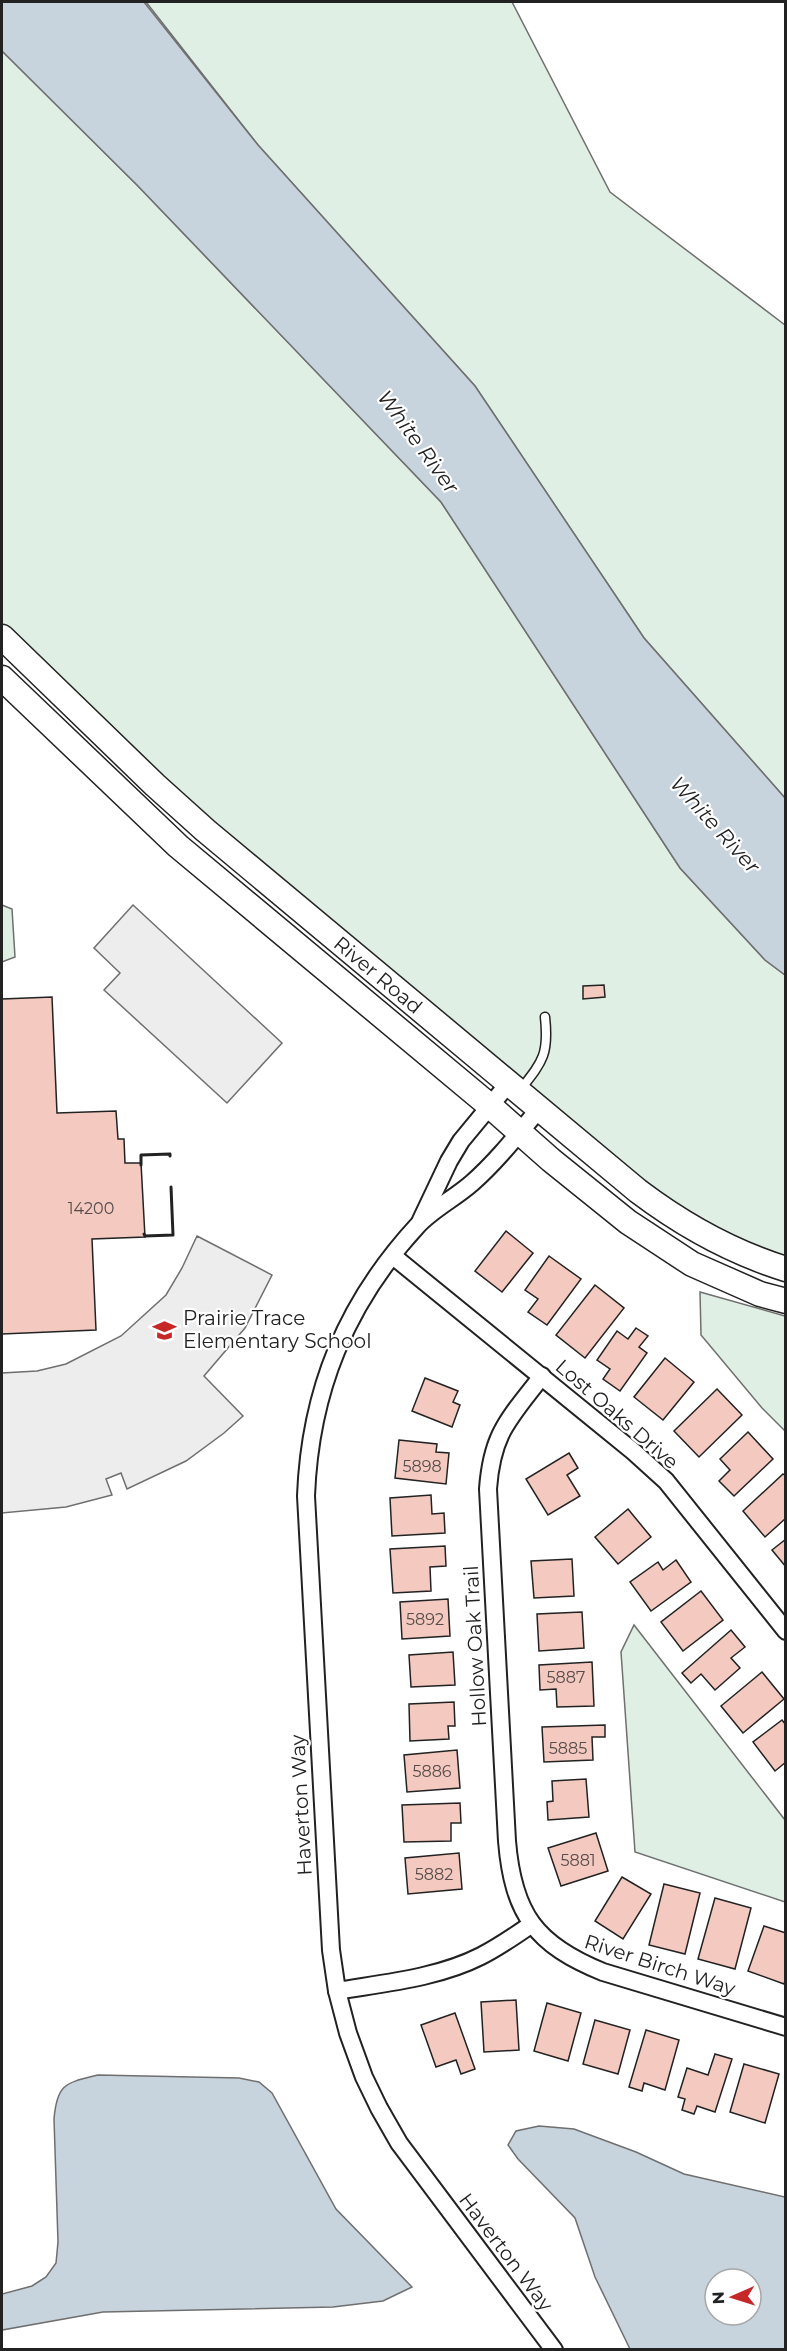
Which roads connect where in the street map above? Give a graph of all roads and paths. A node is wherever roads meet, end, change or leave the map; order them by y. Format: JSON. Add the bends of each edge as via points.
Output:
{"nodes":[{"id":1,"x":2,"y":637,"type":"edge"},
{"id":2,"x":2,"y":678,"type":"edge"},
{"id":3,"x":545,"y":1017,"type":"dead end"},
{"id":4,"x":513,"y":1088,"type":"junction"},
{"id":5,"x":490,"y":1106,"type":"junction"},
{"id":6,"x":539,"y":1109,"type":"junction"},
{"id":7,"x":519,"y":1133,"type":"junction"},
{"id":8,"x":419,"y":1224,"type":"junction"},
{"id":9,"x":393,"y":1256,"type":"junction"},
{"id":10,"x":786,"y":1269,"type":"edge"},
{"id":11,"x":786,"y":1301,"type":"edge"},
{"id":12,"x":542,"y":1376,"type":"junction"},
{"id":13,"x":786,"y":1631,"type":"edge"},
{"id":14,"x":532,"y":1923,"type":"junction"},
{"id":15,"x":337,"y":1991,"type":"junction"},
{"id":16,"x":786,"y":2027,"type":"edge"},
{"id":17,"x":554,"y":2349,"type":"edge"}],
"edges":[{"from":1,"to":4,"type":"main road","name":"River Road","via":[[146,777]]},
{"from":2,"to":5,"type":"main road","name":"River Road","via":[[178,846]]},
{"from":3,"to":4,"type":"lane","via":[[547,1041],[541,1062]]},
{"from":4,"to":5,"type":"street","name":"Haverton Way"},
{"from":4,"to":6,"type":"main road","name":"River Road"},
{"from":5,"to":7,"type":"main road","name":"River Road"},
{"from":5,"to":8,"type":"street","name":"Haverton Way","via":[[448,1161]]},
{"from":6,"to":7,"type":"street","name":"Haverton Way"},
{"from":6,"to":10,"type":"main road","name":"River Road","via":[[676,1219],[738,1252]]},
{"from":7,"to":8,"type":"street","name":"Haverton Way","via":[[472,1184]]},
{"from":7,"to":11,"type":"main road","name":"River Road","via":[[659,1245],[723,1279]]},
{"from":8,"to":9,"type":"street","name":"Haverton Way"},
{"from":9,"to":12,"type":"street","name":"Lost Oaks Drive"},
{"from":9,"to":15,"type":"street","name":"Haverton Way","via":[[372,1281],[333,1358],[319,1398],[307,1462],[324,1850]]},
{"from":12,"to":13,"type":"street","name":"Lost Oaks Drive","via":[[666,1481]]},
{"from":12,"to":14,"type":"street","name":"Hollow Oak Trail","via":[[497,1438],[488,1489],[509,1868],[518,1899]]},
{"from":14,"to":15,"type":"street","via":[[482,1956],[458,1966]]},
{"from":14,"to":16,"type":"street","name":"River Birch Way","via":[[556,1949],[581,1963]]},
{"from":15,"to":17,"type":"street","name":"Haverton Way","via":[[364,2076],[399,2143]]}]}
